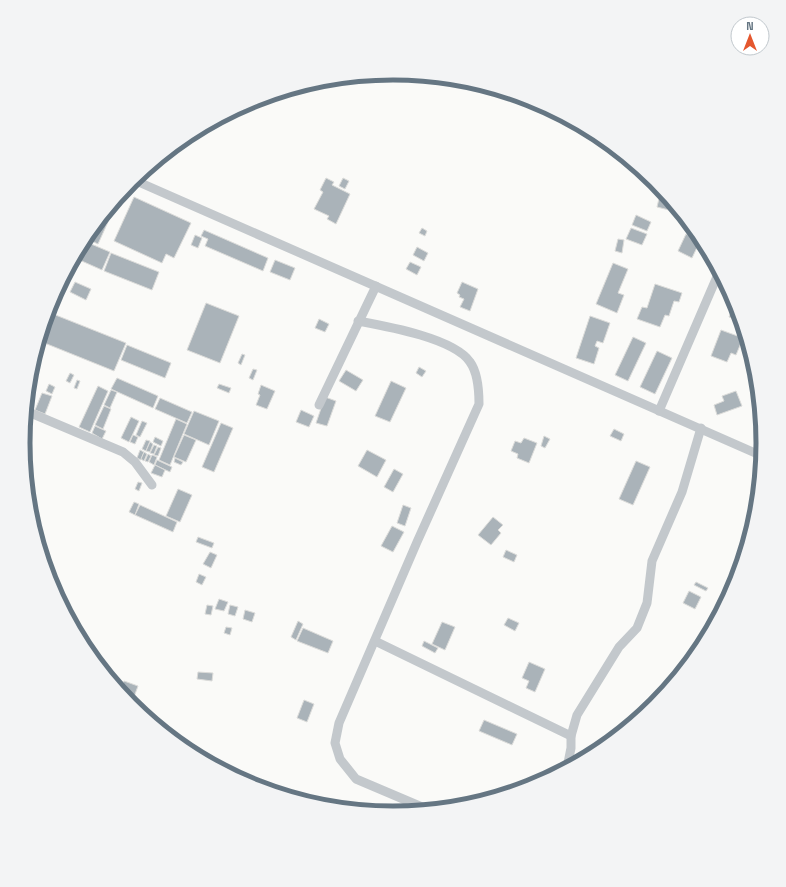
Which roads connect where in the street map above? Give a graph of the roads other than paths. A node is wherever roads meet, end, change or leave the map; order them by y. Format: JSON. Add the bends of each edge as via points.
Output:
{"nodes":[{"id":1,"x":141,"y":183,"type":"edge"},
{"id":2,"x":716,"y":278,"type":"edge"},
{"id":3,"x":376,"y":286,"type":"junction"},
{"id":4,"x":358,"y":321,"type":"junction"},
{"id":5,"x":318,"y":405,"type":"dead end"},
{"id":6,"x":659,"y":411,"type":"junction"},
{"id":7,"x":32,"y":413,"type":"edge"},
{"id":8,"x":701,"y":428,"type":"junction"},
{"id":9,"x":756,"y":453,"type":"edge"},
{"id":10,"x":152,"y":485,"type":"dead end"},
{"id":11,"x":375,"y":641,"type":"junction"},
{"id":12,"x":571,"y":736,"type":"junction"},
{"id":13,"x":568,"y":761,"type":"edge"},
{"id":14,"x":419,"y":806,"type":"edge"}],
"edges":[{"from":1,"to":3,"type":"street"},
{"from":2,"to":6,"type":"street"},
{"from":3,"to":4,"type":"street"},
{"from":3,"to":6,"type":"street"},
{"from":4,"to":5,"type":"street"},
{"from":4,"to":11,"type":"street","via":[[426,336],[457,351],[470,362],[479,387],[479,404]]},
{"from":6,"to":8,"type":"street"},
{"from":7,"to":10,"type":"street","via":[[123,452],[135,462]]},
{"from":8,"to":9,"type":"street"},
{"from":8,"to":12,"type":"street","via":[[682,492],[652,561],[647,603],[637,628],[619,646],[586,698],[577,715]]},
{"from":11,"to":12,"type":"street"},
{"from":11,"to":14,"type":"street","via":[[339,723],[335,743],[340,759],[356,779]]},
{"from":12,"to":13,"type":"street"}]}
